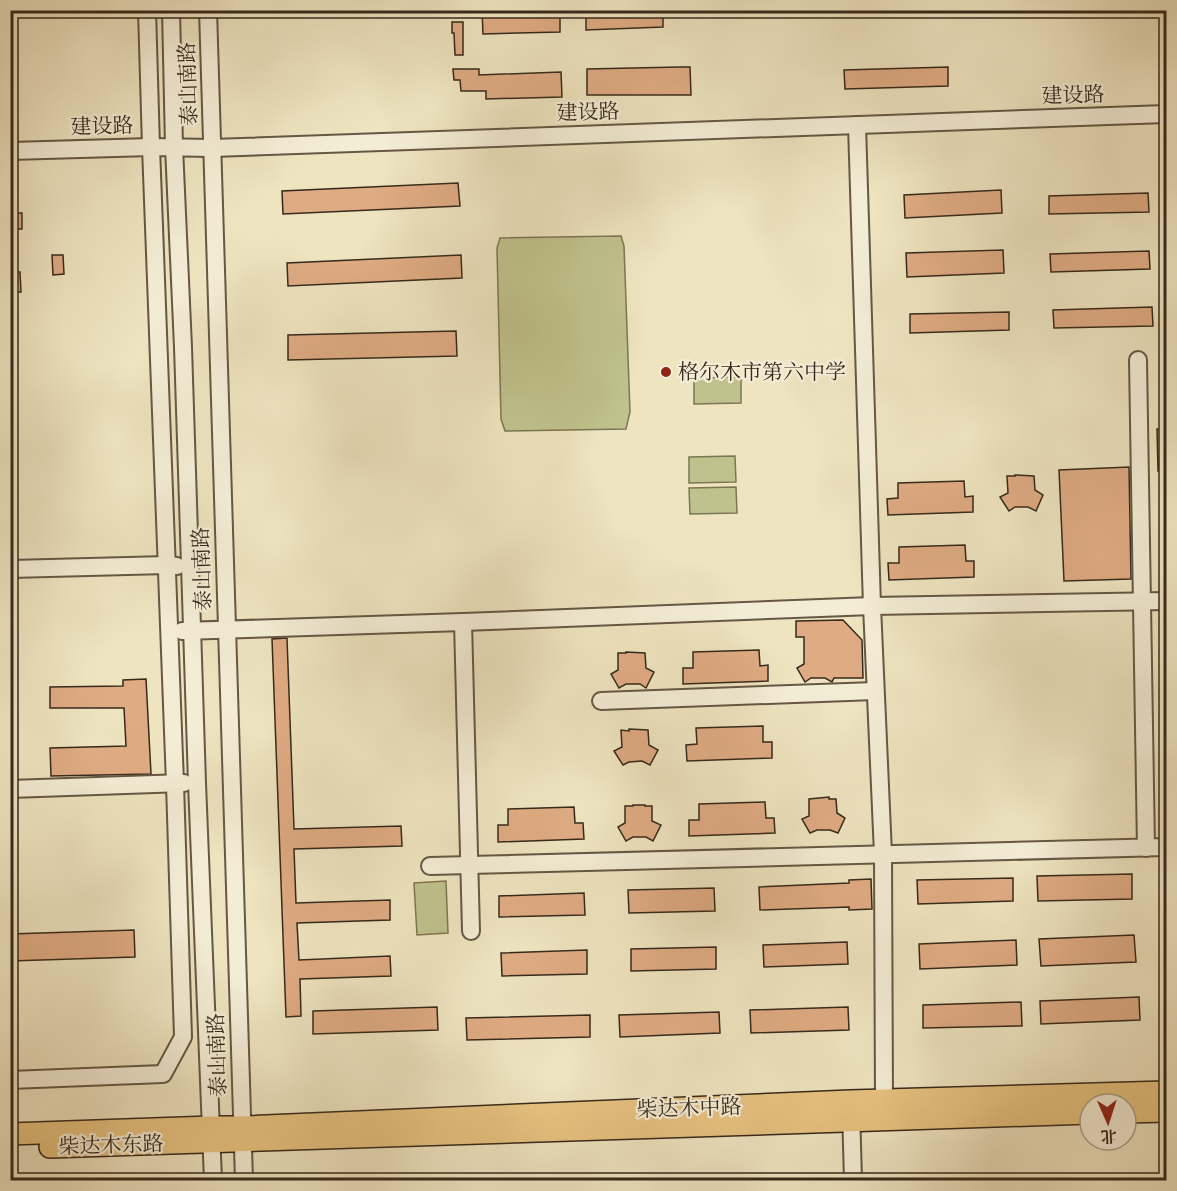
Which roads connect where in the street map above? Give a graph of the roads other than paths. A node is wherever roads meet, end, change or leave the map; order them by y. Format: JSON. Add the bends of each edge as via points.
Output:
{"nodes":[{"id":1,"x":147,"y":10,"type":"edge"},
{"id":2,"x":171,"y":10,"type":"edge"},
{"id":3,"x":208,"y":10,"type":"edge"},
{"id":4,"x":1167,"y":114,"type":"edge"},
{"id":5,"x":857,"y":125,"type":"junction"},
{"id":6,"x":150,"y":147,"type":"junction"},
{"id":7,"x":174,"y":147,"type":"junction"},
{"id":8,"x":213,"y":148,"type":"junction"},
{"id":9,"x":10,"y":151,"type":"edge"},
{"id":10,"x":1138,"y":360,"type":"dead end"},
{"id":11,"x":167,"y":565,"type":"junction"},
{"id":12,"x":190,"y":567,"type":"junction"},
{"id":13,"x":10,"y":569,"type":"edge"},
{"id":14,"x":1167,"y":601,"type":"edge"},
{"id":15,"x":1142,"y":602,"type":"junction"},
{"id":16,"x":872,"y":606,"type":"junction"},
{"id":17,"x":464,"y":622,"type":"junction"},
{"id":18,"x":226,"y":629,"type":"junction"},
{"id":19,"x":170,"y":631,"type":"junction"},
{"id":20,"x":192,"y":631,"type":"junction"},
{"id":21,"x":875,"y":691,"type":"junction"},
{"id":22,"x":601,"y":701,"type":"dead end"},
{"id":23,"x":197,"y":783,"type":"junction"},
{"id":24,"x":175,"y":784,"type":"junction"},
{"id":25,"x":10,"y":789,"type":"edge"},
{"id":26,"x":1167,"y":847,"type":"edge"},
{"id":27,"x":1146,"y":848,"type":"junction"},
{"id":28,"x":883,"y":854,"type":"junction"},
{"id":29,"x":469,"y":865,"type":"junction"},
{"id":30,"x":430,"y":866,"type":"dead end"},
{"id":31,"x":471,"y":931,"type":"dead end"},
{"id":32,"x":10,"y":1080,"type":"edge"},
{"id":33,"x":1167,"y":1092,"type":"edge"},
{"id":34,"x":884,"y":1101,"type":"junction"},
{"id":35,"x":851,"y":1111,"type":"junction"},
{"id":36,"x":1167,"y":1111,"type":"edge"},
{"id":37,"x":1138,"y":1112,"type":"edge"},
{"id":38,"x":1078,"y":1113,"type":"edge"},
{"id":39,"x":10,"y":1134,"type":"edge"},
{"id":40,"x":212,"y":1134,"type":"junction"},
{"id":41,"x":242,"y":1134,"type":"junction"},
{"id":42,"x":10,"y":1148,"type":"edge"},
{"id":43,"x":213,"y":1180,"type":"edge"},
{"id":44,"x":244,"y":1180,"type":"edge"},
{"id":45,"x":853,"y":1180,"type":"edge"}],
"edges":[{"from":1,"to":6,"type":"street"},
{"from":2,"to":7,"type":"street","name":"泰山南路"},
{"from":3,"to":8,"type":"street","name":"泰山南路"},
{"from":4,"to":5,"type":"street","name":"建设路"},
{"from":5,"to":8,"type":"street","name":"建设路"},
{"from":5,"to":16,"type":"street"},
{"from":6,"to":7,"type":"street","name":"建设路"},
{"from":6,"to":9,"type":"street","name":"建设路"},
{"from":6,"to":11,"type":"street"},
{"from":7,"to":8,"type":"street","name":"建设路"},
{"from":7,"to":12,"type":"street","name":"泰山南路"},
{"from":8,"to":18,"type":"street","name":"泰山南路"},
{"from":10,"to":15,"type":"street"},
{"from":11,"to":12,"type":"street"},
{"from":11,"to":13,"type":"street"},
{"from":11,"to":19,"type":"street"},
{"from":12,"to":20,"type":"street","name":"泰山南路"},
{"from":14,"to":15,"type":"street"},
{"from":15,"to":16,"type":"street"},
{"from":15,"to":27,"type":"street"},
{"from":16,"to":17,"type":"street"},
{"from":16,"to":21,"type":"street"},
{"from":17,"to":18,"type":"street"},
{"from":17,"to":29,"type":"street"},
{"from":18,"to":20,"type":"street"},
{"from":18,"to":41,"type":"street","name":"泰山南路"},
{"from":19,"to":20,"type":"street"},
{"from":19,"to":24,"type":"street"},
{"from":20,"to":23,"type":"street","name":"泰山南路"},
{"from":21,"to":22,"type":"street"},
{"from":21,"to":28,"type":"street"},
{"from":23,"to":24,"type":"street"},
{"from":23,"to":40,"type":"street","name":"泰山南路"},
{"from":24,"to":25,"type":"street"},
{"from":24,"to":32,"type":"street","via":[[183,1037],[163,1074]]},
{"from":26,"to":27,"type":"street"},
{"from":27,"to":28,"type":"street"},
{"from":28,"to":29,"type":"street"},
{"from":28,"to":34,"type":"street"},
{"from":29,"to":30,"type":"street"},
{"from":29,"to":31,"type":"street"},
{"from":33,"to":34,"type":"main road","name":"柴达木中路"},
{"from":34,"to":35,"type":"main road","name":"柴达木中路"},
{"from":35,"to":38,"type":"main road","name":"柴达木中路"},
{"from":35,"to":41,"type":"main road","name":"柴达木中路"},
{"from":35,"to":45,"type":"street"},
{"from":36,"to":37,"type":"main road"},
{"from":39,"to":40,"type":"main road","name":"柴达木东路"},
{"from":40,"to":41,"type":"main road","name":"柴达木中路"},
{"from":40,"to":42,"type":"main road","name":"柴达木东路"},
{"from":40,"to":43,"type":"street","name":"泰山南路"},
{"from":41,"to":44,"type":"street","name":"泰山南路"}]}
